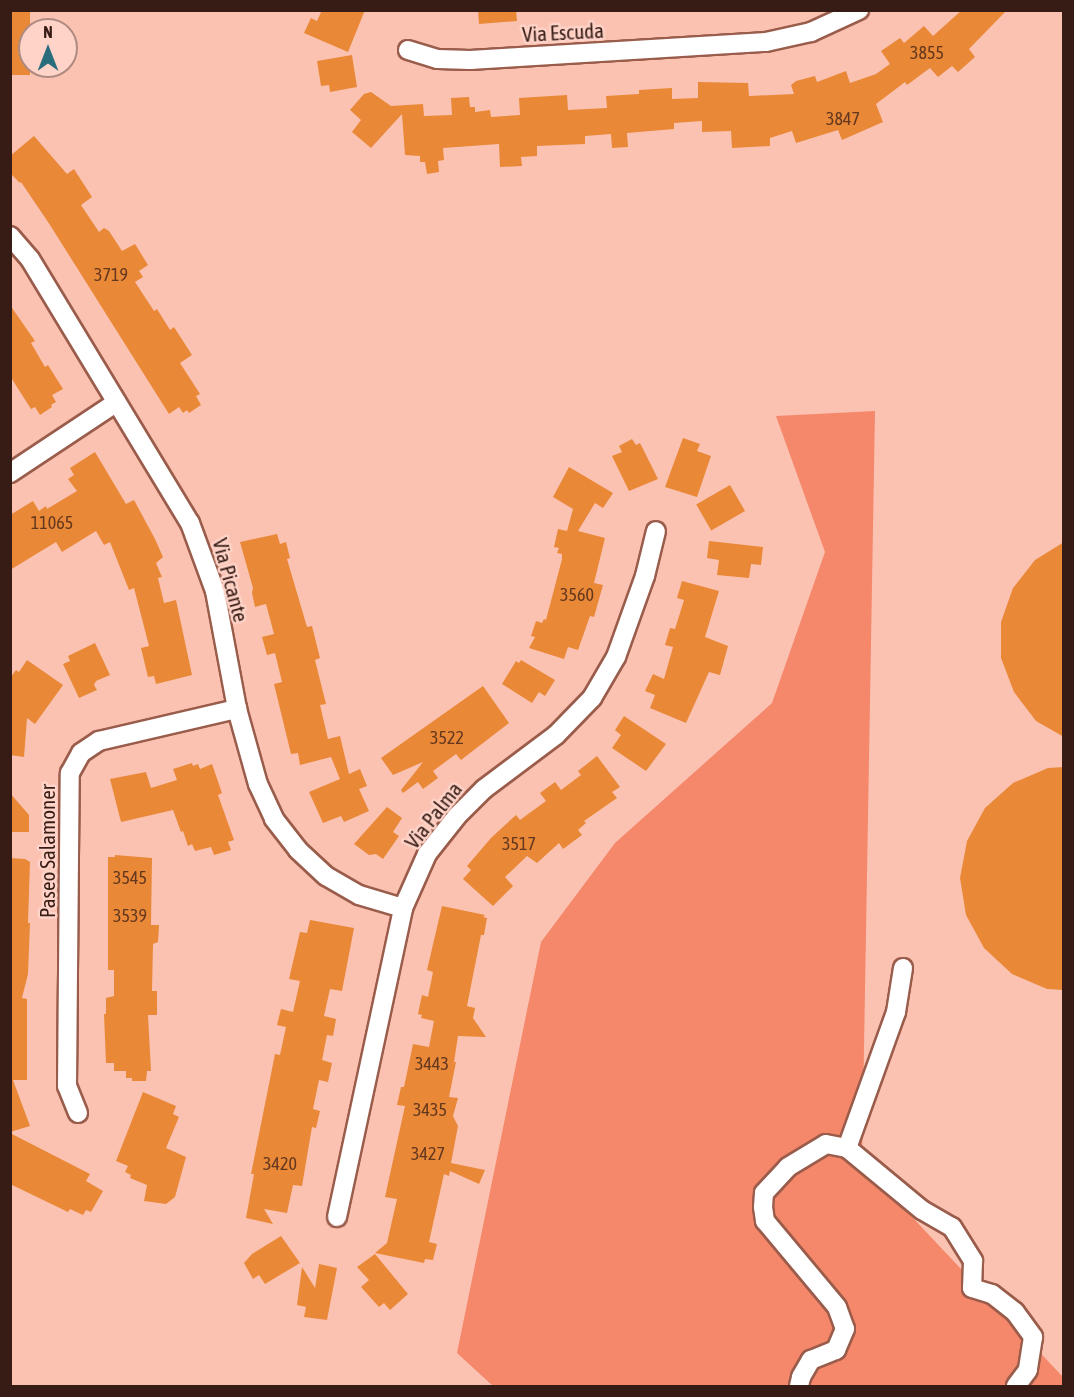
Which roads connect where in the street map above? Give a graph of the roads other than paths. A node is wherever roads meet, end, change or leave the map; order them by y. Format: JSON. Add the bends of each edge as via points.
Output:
{"nodes":[{"id":1,"x":859,"y":10,"type":"edge"},
{"id":2,"x":408,"y":50,"type":"dead end"},
{"id":3,"x":10,"y":236,"type":"edge"},
{"id":4,"x":117,"y":402,"type":"junction"},
{"id":5,"x":10,"y":473,"type":"edge"},
{"id":6,"x":656,"y":531,"type":"dead end"},
{"id":7,"x":237,"y":709,"type":"junction"},
{"id":8,"x":403,"y":908,"type":"junction"},
{"id":9,"x":903,"y":968,"type":"dead end"},
{"id":10,"x":78,"y":1113,"type":"dead end"},
{"id":11,"x":847,"y":1148,"type":"junction"},
{"id":12,"x":337,"y":1217,"type":"dead end"},
{"id":13,"x":799,"y":1386,"type":"edge"},
{"id":14,"x":1016,"y":1386,"type":"edge"}],
"edges":[{"from":1,"to":2,"type":"street","name":"Via Escuda","via":[[811,32],[766,42],[470,60],[438,59]]},
{"from":3,"to":4,"type":"street","name":"Via Picante","via":[[30,259]]},
{"from":4,"to":5,"type":"street"},
{"from":4,"to":7,"type":"street","name":"Via Picante","via":[[177,500],[200,547],[215,591]]},
{"from":6,"to":8,"type":"street","name":"Via Palma","via":[[645,576],[616,657],[592,698],[556,735],[484,789],[457,816],[427,854]]},
{"from":7,"to":8,"type":"street","name":"Via Picante","via":[[265,802],[298,850],[342,886],[377,902]]},
{"from":7,"to":10,"type":"street","name":"Paseo Salamoner","via":[[99,741],[81,753],[70,773],[68,1086]]},
{"from":8,"to":12,"type":"street","name":"Via Palma"},
{"from":9,"to":11,"type":"street","via":[[896,1012]]},
{"from":11,"to":13,"type":"street","via":[[826,1144],[788,1167],[764,1193],[765,1221],[837,1307],[844,1329],[836,1350],[811,1360]]},
{"from":11,"to":14,"type":"street","via":[[922,1210],[952,1227],[973,1261],[972,1288],[992,1294],[1015,1312],[1033,1336],[1028,1370]]}]}
